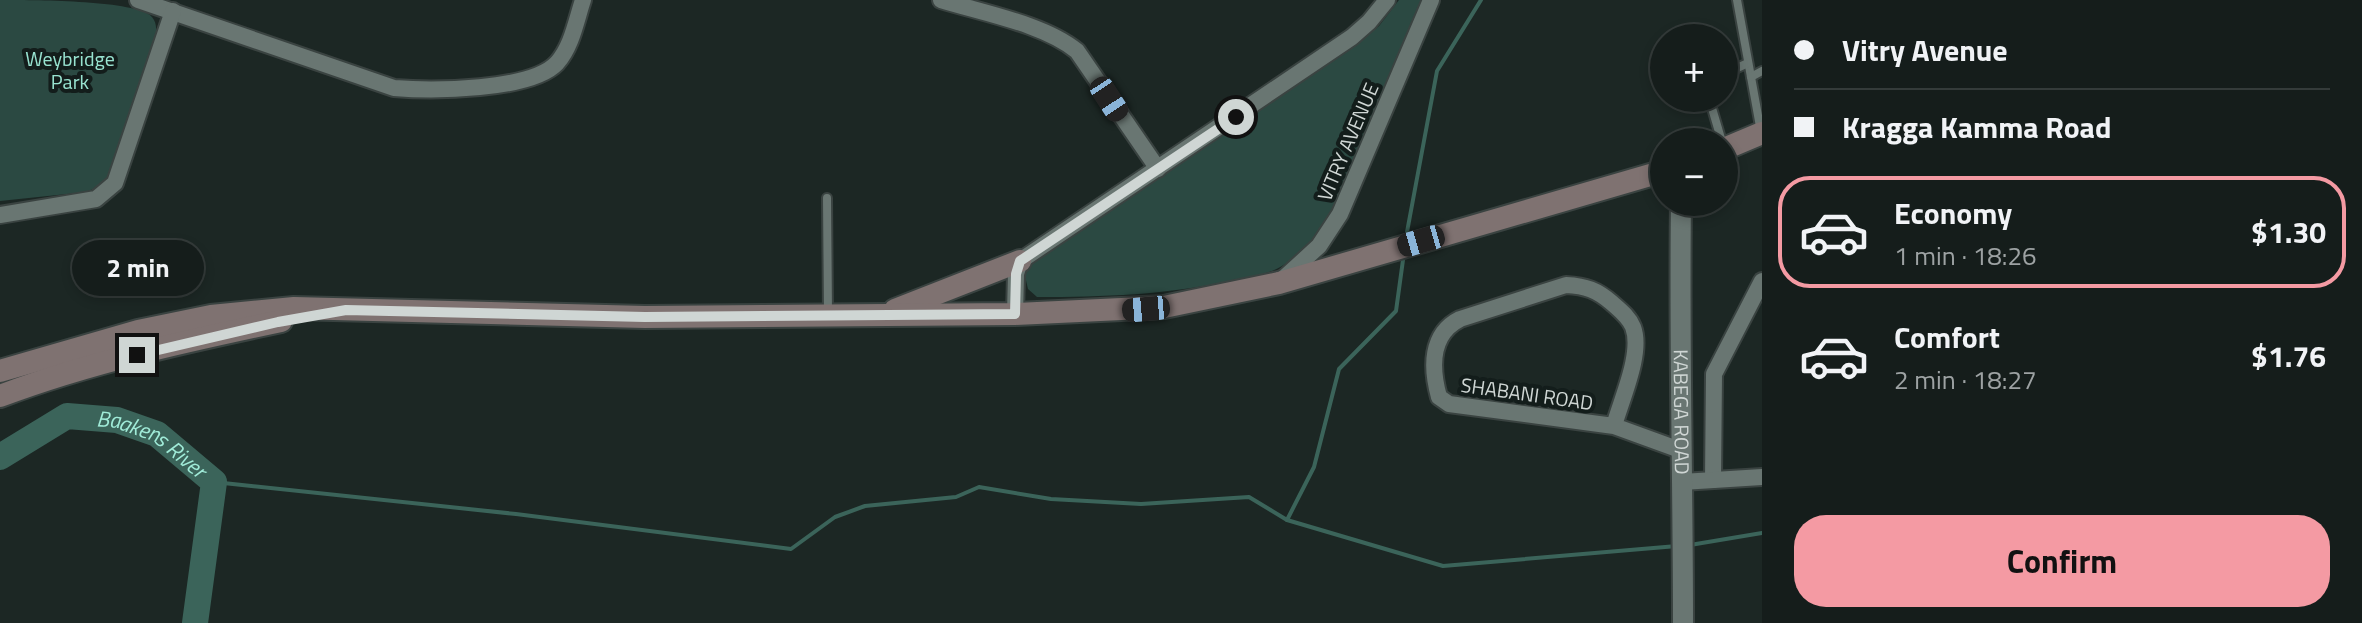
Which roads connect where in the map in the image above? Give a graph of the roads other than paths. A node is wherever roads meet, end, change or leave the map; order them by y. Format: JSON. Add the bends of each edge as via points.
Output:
{"nodes":[{"id":1,"x":138,"y":0,"type":"edge"},
{"id":2,"x":583,"y":0,"type":"edge"},
{"id":3,"x":941,"y":0,"type":"edge"},
{"id":4,"x":1431,"y":0,"type":"edge"},
{"id":5,"x":1737,"y":0,"type":"edge"},
{"id":6,"x":1386,"y":3,"type":"edge"},
{"id":7,"x":173,"y":11,"type":"junction"},
{"id":8,"x":1748,"y":63,"type":"junction"},
{"id":9,"x":1738,"y":68,"type":"edge"},
{"id":10,"x":1762,"y":71,"type":"edge"},
{"id":11,"x":1751,"y":77,"type":"junction"},
{"id":12,"x":1761,"y":133,"type":"edge"},
{"id":13,"x":1738,"y":143,"type":"edge"},
{"id":14,"x":1158,"y":169,"type":"junction"},
{"id":15,"x":1650,"y":175,"type":"edge"},
{"id":16,"x":827,"y":198,"type":"dead end"},
{"id":17,"x":0,"y":215,"type":"edge"},
{"id":18,"x":1681,"y":216,"type":"edge"},
{"id":19,"x":1020,"y":261,"type":"junction"},
{"id":20,"x":1762,"y":281,"type":"edge"},
{"id":21,"x":1279,"y":283,"type":"junction"},
{"id":22,"x":346,"y":310,"type":"junction"},
{"id":23,"x":1015,"y":314,"type":"junction"},
{"id":24,"x":828,"y":315,"type":"junction"},
{"id":25,"x":883,"y":315,"type":"junction"},
{"id":26,"x":0,"y":371,"type":"edge"},
{"id":27,"x":0,"y":396,"type":"edge"},
{"id":28,"x":1614,"y":426,"type":"junction"},
{"id":29,"x":1680,"y":450,"type":"junction"},
{"id":30,"x":1762,"y":477,"type":"edge"},
{"id":31,"x":1713,"y":480,"type":"junction"},
{"id":32,"x":1682,"y":489,"type":"junction"},
{"id":33,"x":1683,"y":623,"type":"edge"}],
"edges":[{"from":1,"to":7,"type":"street"},
{"from":2,"to":7,"type":"street","via":[[569,45],[548,71],[518,81],[435,91],[394,88]]},
{"from":3,"to":14,"type":"street","via":[[1026,27],[1077,51]]},
{"from":4,"to":21,"type":"street","name":"VITRY AVENUE","via":[[1340,214],[1319,246]]},
{"from":5,"to":8,"type":"lane"},
{"from":6,"to":14,"type":"street","via":[[1352,37]]},
{"from":7,"to":17,"type":"street","via":[[115,183],[96,199]]},
{"from":8,"to":9,"type":"lane"},
{"from":8,"to":11,"type":"lane"},
{"from":10,"to":11,"type":"lane"},
{"from":11,"to":12,"type":"lane"},
{"from":12,"to":13,"type":"main road"},
{"from":14,"to":19,"type":"street"},
{"from":15,"to":21,"type":"main road"},
{"from":16,"to":24,"type":"lane"},
{"from":18,"to":29,"type":"street","name":"KABEGA ROAD"},
{"from":19,"to":23,"type":"street"},
{"from":19,"to":25,"type":"main road"},
{"from":20,"to":31,"type":"street","via":[[1714,374]]},
{"from":21,"to":23,"type":"main road","via":[[1164,307]]},
{"from":22,"to":24,"type":"main road"},
{"from":22,"to":26,"type":"main road","via":[[294,308],[211,316]]},
{"from":22,"to":27,"type":"main road","via":[[137,355]]},
{"from":23,"to":25,"type":"main road"},
{"from":24,"to":25,"type":"main road"},
{"from":28,"to":28,"type":"street","name":"SHABANI ROAD","via":[[1449,404],[1436,387],[1438,340],[1460,319],[1566,285],[1594,289],[1624,314],[1635,334],[1630,375]]},
{"from":28,"to":29,"type":"street","name":"SHABANI ROAD"},
{"from":29,"to":32,"type":"street","name":"KABEGA ROAD"},
{"from":30,"to":31,"type":"street"},
{"from":31,"to":32,"type":"street"},
{"from":32,"to":33,"type":"street","name":"KABEGA ROAD"}]}
